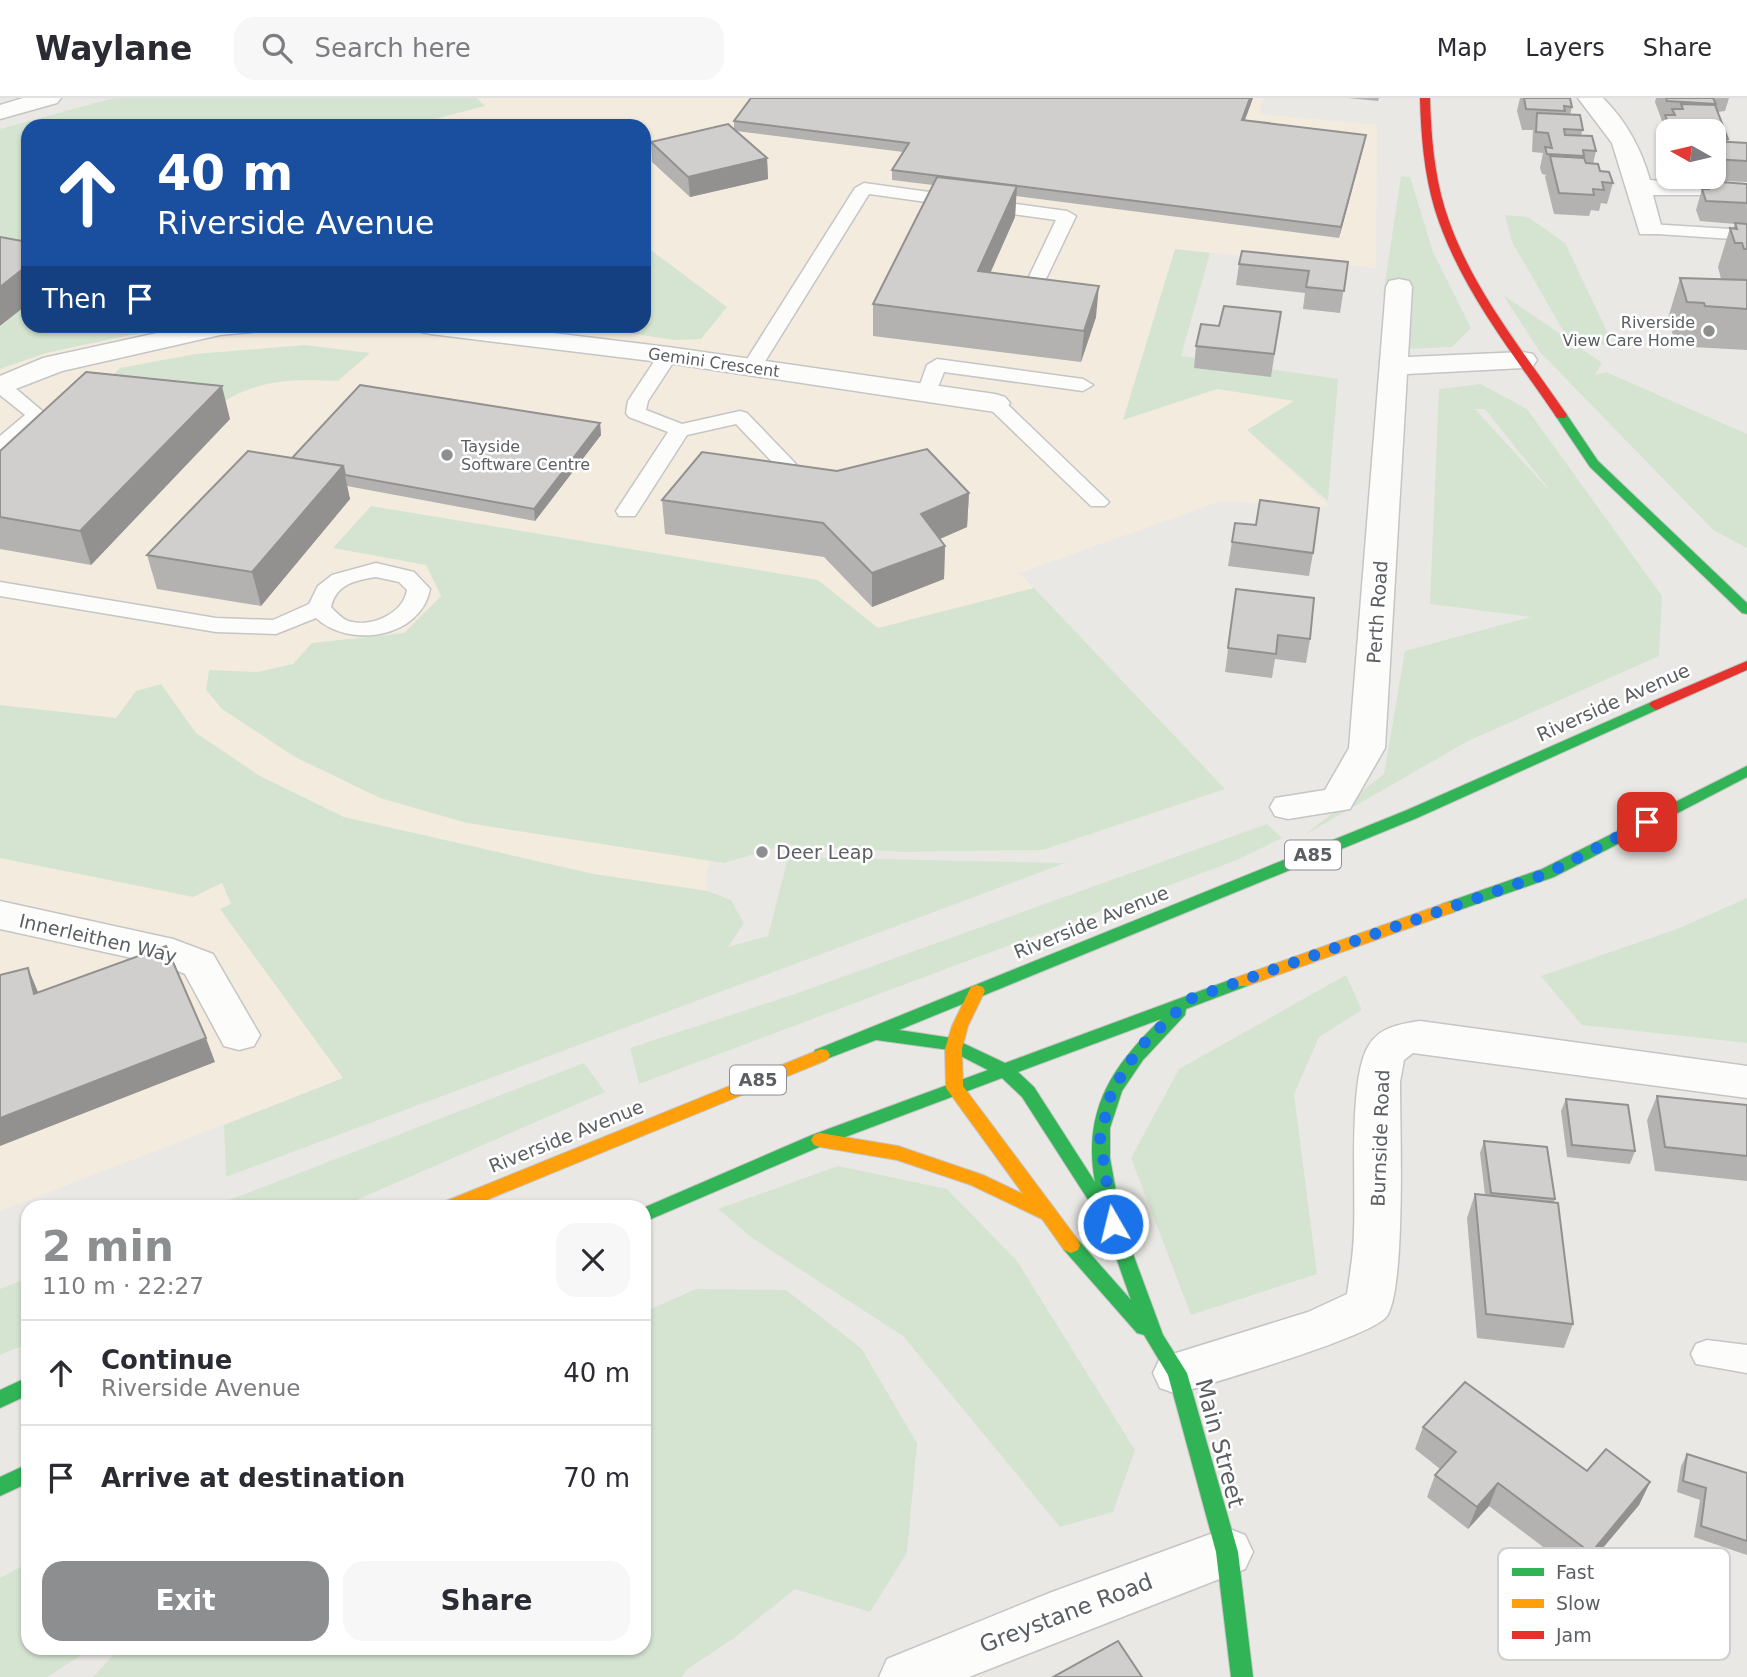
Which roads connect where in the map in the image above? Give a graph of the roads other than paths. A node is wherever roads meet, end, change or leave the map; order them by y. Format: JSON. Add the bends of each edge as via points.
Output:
{"nodes":[{"id":1,"x":50,"y":98,"type":"edge"},
{"id":2,"x":1425,"y":98,"type":"edge"},
{"id":3,"x":1590,"y":98,"type":"edge"},
{"id":4,"x":1563,"y":100,"type":"edge"},
{"id":5,"x":0,"y":112,"type":"edge"},
{"id":6,"x":1638,"y":187,"type":"junction"},
{"id":7,"x":1697,"y":190,"type":"dead end"},
{"id":8,"x":1649,"y":229,"type":"joint"},
{"id":9,"x":1747,"y":235,"type":"edge"},
{"id":10,"x":1035,"y":284,"type":"edge"},
{"id":11,"x":1399,"y":287,"type":"dead end"},
{"id":12,"x":193,"y":333,"type":"edge"},
{"id":13,"x":488,"y":333,"type":"edge"},
{"id":14,"x":668,"y":355,"type":"junction"},
{"id":15,"x":1523,"y":360,"type":"junction"},
{"id":16,"x":1393,"y":366,"type":"junction"},
{"id":17,"x":752,"y":367,"type":"junction"},
{"id":18,"x":1083,"y":385,"type":"dead end"},
{"id":19,"x":0,"y":386,"type":"edge"},
{"id":20,"x":927,"y":393,"type":"junction"},
{"id":21,"x":995,"y":403,"type":"joint"},
{"id":22,"x":680,"y":430,"type":"junction"},
{"id":23,"x":0,"y":447,"type":"edge"},
{"id":24,"x":787,"y":466,"type":"edge"},
{"id":25,"x":1098,"y":502,"type":"dead end"},
{"id":26,"x":627,"y":512,"type":"dead end"},
{"id":27,"x":0,"y":589,"type":"edge"},
{"id":28,"x":319,"y":608,"type":"dead end"},
{"id":29,"x":1747,"y":610,"type":"edge"},
{"id":30,"x":1747,"y":665,"type":"edge"},
{"id":31,"x":1747,"y":771,"type":"edge"},
{"id":32,"x":1288,"y":807,"type":"dead end"},
{"id":33,"x":0,"y":915,"type":"edge"},
{"id":34,"x":977,"y":991,"type":"junction"},
{"id":35,"x":1190,"y":999,"type":"junction"},
{"id":36,"x":873,"y":1033,"type":"junction"},
{"id":37,"x":239,"y":1035,"type":"dead end"},
{"id":38,"x":952,"y":1044,"type":"junction"},
{"id":39,"x":1004,"y":1070,"type":"junction"},
{"id":40,"x":1746,"y":1082,"type":"edge"},
{"id":41,"x":955,"y":1088,"type":"junction"},
{"id":42,"x":818,"y":1140,"type":"junction"},
{"id":43,"x":466,"y":1200,"type":"edge"},
{"id":44,"x":651,"y":1211,"type":"edge"},
{"id":45,"x":1048,"y":1213,"type":"junction"},
{"id":46,"x":1113,"y":1224,"type":"junction"},
{"id":47,"x":1707,"y":1354,"type":"dead end"},
{"id":48,"x":1166,"y":1356,"type":"junction"},
{"id":49,"x":1747,"y":1359,"type":"edge"},
{"id":50,"x":21,"y":1390,"type":"edge"},
{"id":51,"x":0,"y":1399,"type":"edge"},
{"id":52,"x":21,"y":1476,"type":"edge"},
{"id":53,"x":0,"y":1487,"type":"edge"},
{"id":54,"x":1227,"y":1552,"type":"junction"},
{"id":55,"x":906,"y":1677,"type":"edge"},
{"id":56,"x":1242,"y":1677,"type":"edge"}],
"edges":[{"from":1,"to":5,"type":"street"},
{"from":2,"to":15,"type":"main road","via":[[1427,150],[1440,210],[1468,276]]},
{"from":3,"to":4,"type":"street"},
{"from":3,"to":6,"type":"street","via":[[1623,137]]},
{"from":6,"to":7,"type":"street"},
{"from":6,"to":8,"type":"street"},
{"from":8,"to":9,"type":"lane"},
{"from":10,"to":17,"type":"lane","via":[[1067,216],[864,188]]},
{"from":11,"to":16,"type":"street","name":"Perth Road"},
{"from":12,"to":19,"type":"street","via":[[53,364]]},
{"from":13,"to":14,"type":"street","name":"Gemini Crescent"},
{"from":14,"to":17,"type":"street","name":"Gemini Crescent"},
{"from":14,"to":22,"type":"lane","via":[[638,401],[636,413]]},
{"from":15,"to":16,"type":"street"},
{"from":15,"to":29,"type":"main road","via":[[1594,464]]},
{"from":16,"to":32,"type":"street","name":"Perth Road","via":[[1367,748],[1337,800]]},
{"from":17,"to":20,"type":"street","name":"Gemini Crescent"},
{"from":18,"to":20,"type":"lane","via":[[937,365]]},
{"from":19,"to":23,"type":"lane","via":[[37,415]]},
{"from":20,"to":21,"type":"street","name":"Gemini Crescent"},
{"from":21,"to":25,"type":"lane"},
{"from":22,"to":24,"type":"lane","via":[[740,417]]},
{"from":22,"to":26,"type":"lane"},
{"from":27,"to":28,"type":"lane","via":[[216,625],[276,627]]},
{"from":30,"to":34,"type":"main road","name":"Riverside Avenue","number":"A85","via":[[1412,814]]},
{"from":31,"to":35,"type":"main road","via":[[1548,873]]},
{"from":33,"to":37,"type":"street","name":"Innerleithen Way","via":[[173,953],[199,964]]},
{"from":34,"to":36,"type":"main road","name":"Riverside Avenue","number":"A85"},
{"from":34,"to":38,"type":"main road"},
{"from":35,"to":39,"type":"main road"},
{"from":35,"to":46,"type":"main road","via":[[1140,1047],[1112,1090],[1100,1138]]},
{"from":36,"to":38,"type":"main road","name":"Main Street"},
{"from":36,"to":43,"type":"main road","name":"Riverside Avenue","number":"A85"},
{"from":38,"to":39,"type":"main road","name":"Main Street"},
{"from":38,"to":41,"type":"main road","via":[[948,1070]]},
{"from":39,"to":41,"type":"main road"},
{"from":39,"to":46,"type":"main road","name":"Main Street","via":[[1028,1093]]},
{"from":40,"to":48,"type":"street","name":"Burnside Road","via":[[1420,1036],[1401,1039],[1385,1053],[1379,1083],[1377,1234],[1369,1305],[1320,1328]]},
{"from":41,"to":42,"type":"main road"},
{"from":41,"to":45,"type":"main road"},
{"from":42,"to":44,"type":"main road"},
{"from":42,"to":45,"type":"main road","via":[[898,1153],[977,1180]]},
{"from":45,"to":48,"type":"main road","via":[[1081,1259]]},
{"from":46,"to":48,"type":"main road","name":"Main Street"},
{"from":47,"to":49,"type":"lane"},
{"from":48,"to":54,"type":"main road","name":"Main Street"},
{"from":50,"to":51,"type":"main road"},
{"from":52,"to":53,"type":"main road"},
{"from":54,"to":55,"type":"street","name":"Greystane Road"},
{"from":54,"to":56,"type":"main road","name":"Main Street"}]}
